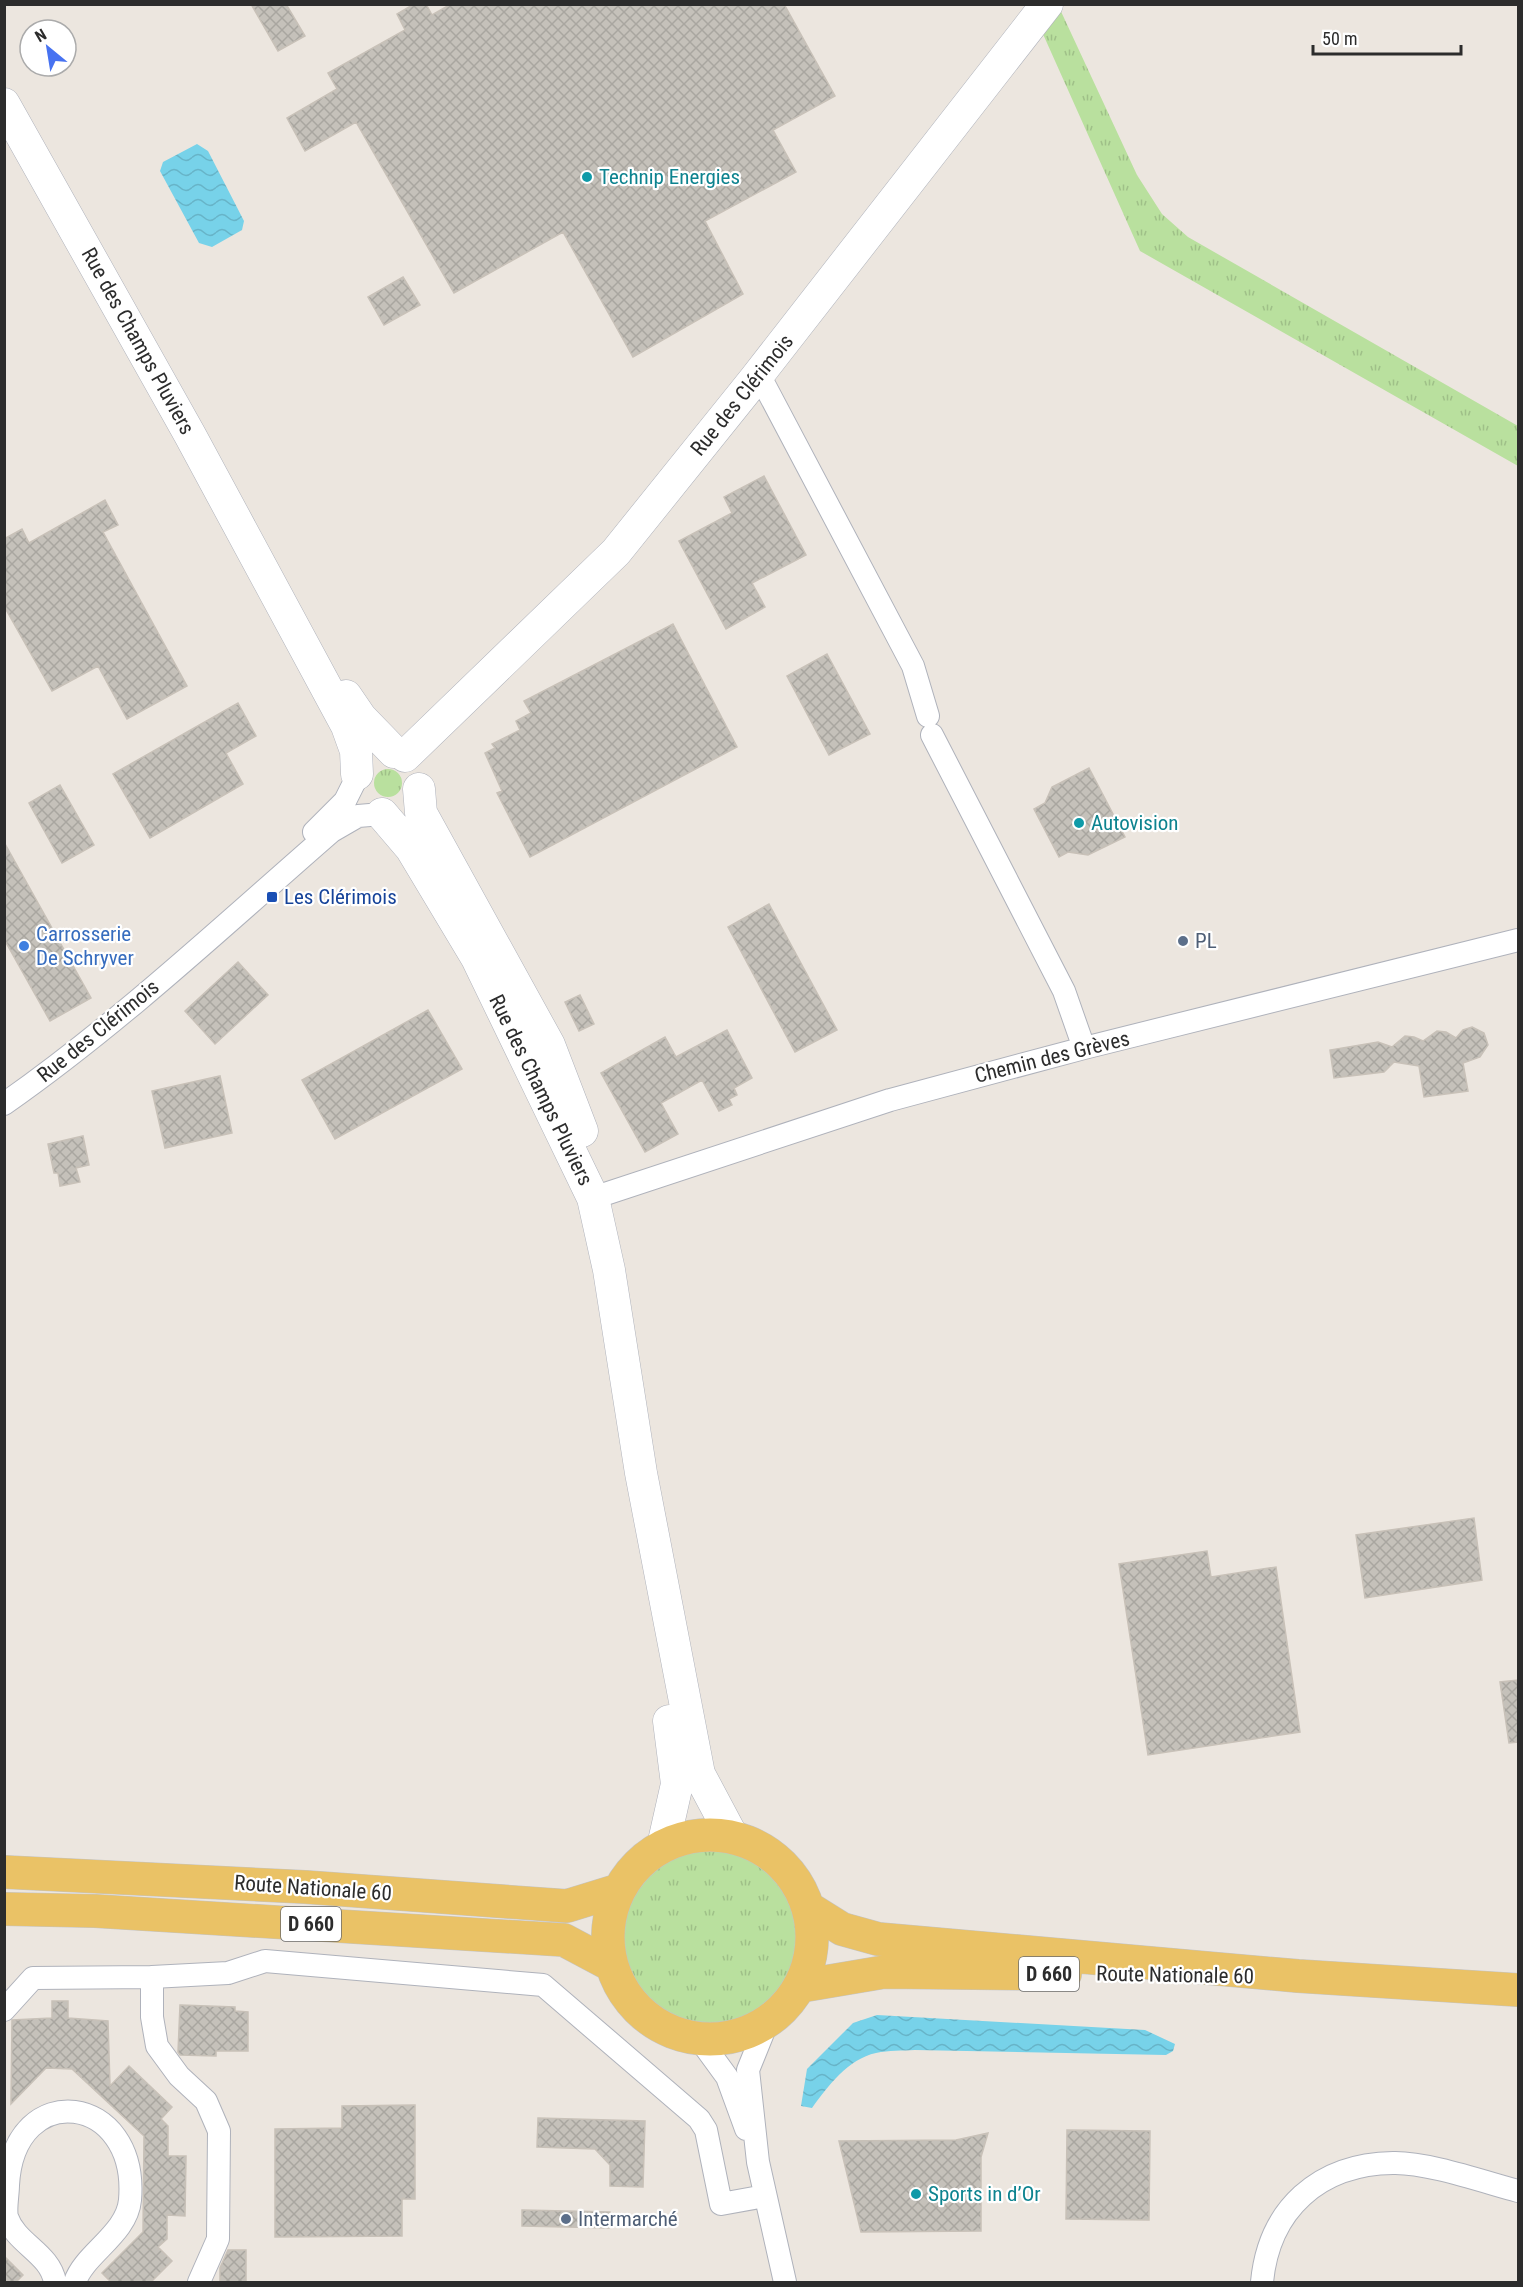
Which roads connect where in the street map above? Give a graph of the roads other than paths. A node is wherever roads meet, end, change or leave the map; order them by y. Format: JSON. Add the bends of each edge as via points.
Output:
{"nodes":[{"id":1,"x":1047,"y":4,"type":"edge"},
{"id":2,"x":4,"y":104,"type":"edge"},
{"id":3,"x":755,"y":379,"type":"junction"},
{"id":4,"x":269,"y":580,"type":"junction"},
{"id":5,"x":400,"y":754,"type":"junction"},
{"id":6,"x":356,"y":778,"type":"junction"},
{"id":7,"x":419,"y":789,"type":"junction"},
{"id":8,"x":382,"y":814,"type":"junction"},
{"id":9,"x":1518,"y":940,"type":"edge"},
{"id":10,"x":189,"y":956,"type":"junction"},
{"id":11,"x":1084,"y":1048,"type":"junction"},
{"id":12,"x":4,"y":1104,"type":"edge"},
{"id":13,"x":593,"y":1198,"type":"junction"},
{"id":14,"x":641,"y":1473,"type":"junction"},
{"id":15,"x":732,"y":1836,"type":"junction"},
{"id":16,"x":663,"y":1846,"type":"junction"},
{"id":17,"x":4,"y":1872,"type":"edge"},
{"id":18,"x":619,"y":1890,"type":"junction"},
{"id":19,"x":4,"y":1909,"type":"edge"},
{"id":20,"x":810,"y":1909,"type":"junction"},
{"id":21,"x":611,"y":1965,"type":"junction"},
{"id":22,"x":1298,"y":1976,"type":"junction"},
{"id":23,"x":152,"y":1977,"type":"junction"},
{"id":24,"x":801,"y":1986,"type":"junction"},
{"id":25,"x":1518,"y":1990,"type":"edge"},
{"id":26,"x":4,"y":2010,"type":"edge"},
{"id":27,"x":767,"y":2023,"type":"junction"},
{"id":28,"x":700,"y":2040,"type":"junction"},
{"id":29,"x":758,"y":2162,"type":"junction"},
{"id":30,"x":1518,"y":2191,"type":"edge"},
{"id":31,"x":765,"y":2196,"type":"junction"},
{"id":32,"x":56,"y":2283,"type":"edge"},
{"id":33,"x":75,"y":2283,"type":"edge"},
{"id":34,"x":199,"y":2283,"type":"edge"},
{"id":35,"x":785,"y":2283,"type":"edge"},
{"id":36,"x":1262,"y":2283,"type":"edge"}],
"edges":[{"from":1,"to":3,"type":"street","name":"Rue des Clérimois"},
{"from":2,"to":4,"type":"street","name":"Rue des Champs Pluviers"},
{"from":3,"to":5,"type":"street","name":"Rue des Clérimois","via":[[616,552]]},
{"from":3,"to":11,"type":"street","via":[[765,386],[913,666],[930,726],[1064,991]]},
{"from":4,"to":5,"type":"street","name":"Rue des Champs Pluviers","via":[[361,717]]},
{"from":4,"to":6,"type":"street","name":"Rue des Champs Pluviers","via":[[347,726],[356,751]]},
{"from":5,"to":6,"type":"street","via":[[375,753],[367,758]]},
{"from":5,"to":7,"type":"street","via":[[417,771]]},
{"from":6,"to":8,"type":"street","via":[[364,805]]},
{"from":6,"to":10,"type":"street","name":"Rue des Clérimois","via":[[345,801]]},
{"from":7,"to":8,"type":"street","via":[[402,811]]},
{"from":7,"to":13,"type":"street","name":"Rue des Champs Pluviers","via":[[421,813],[549,1045],[597,1169]]},
{"from":8,"to":10,"type":"street","name":"Rue des Clérimois","via":[[358,816],[332,831]]},
{"from":8,"to":13,"type":"street","name":"Rue des Champs Pluviers","via":[[411,848],[477,958]]},
{"from":9,"to":11,"type":"street","name":"Chemin des Grèves"},
{"from":10,"to":12,"type":"street","name":"Rue des Clérimois","via":[[50,1072]]},
{"from":11,"to":13,"type":"street","name":"Chemin des Grèves","via":[[890,1100]]},
{"from":13,"to":14,"type":"street","via":[[609,1270]]},
{"from":14,"to":15,"type":"street","via":[[699,1774]]},
{"from":14,"to":16,"type":"street","via":[[677,1784]]},
{"from":15,"to":16,"type":"main road","via":[[697,1835]]},
{"from":15,"to":20,"type":"main road","via":[[773,1857],[793,1876]]},
{"from":16,"to":18,"type":"main road","via":[[638,1864]]},
{"from":17,"to":18,"type":"main road","name":"Route Nationale 60","number":"D 660","via":[[270,1885],[567,1906]]},
{"from":18,"to":21,"type":"main road","via":[[608,1927]]},
{"from":19,"to":21,"type":"main road","name":"Route Nationale 60","number":"D 660","via":[[95,1911],[564,1940]]},
{"from":20,"to":22,"type":"main road","name":"Route Nationale 60","number":"D 660","via":[[842,1929],[878,1938]]},
{"from":20,"to":24,"type":"main road","via":[[813,1948]]},
{"from":21,"to":28,"type":"main road","via":[[630,2001],[661,2028]]},
{"from":22,"to":24,"type":"main road","name":"Route Nationale 60","number":"D 660","via":[[884,1972]]},
{"from":22,"to":25,"type":"main road","name":"Route Nationale 60","number":"D 660"},
{"from":23,"to":26,"type":"street","via":[[33,1978]]},
{"from":23,"to":31,"type":"street","via":[[228,1973],[265,1961],[543,1985],[699,2119],[706,2130],[721,2204]]},
{"from":23,"to":34,"type":"street","via":[[157,2046],[179,2076],[206,2101],[219,2131],[218,2239]]},
{"from":24,"to":27,"type":"main road","via":[[787,2007]]},
{"from":27,"to":28,"type":"main road","via":[[735,2037]]},
{"from":27,"to":29,"type":"street","via":[[748,2070]]},
{"from":28,"to":29,"type":"street","via":[[727,2077]]},
{"from":29,"to":31,"type":"street"},
{"from":30,"to":36,"type":"street","via":[[1395,2163],[1351,2167],[1305,2192],[1280,2219],[1264,2261]]},
{"from":31,"to":35,"type":"street"},
{"from":32,"to":33,"type":"street","via":[[44,2258],[17,2233],[7,2217],[9,2176],[14,2150],[28,2131],[47,2115],[65,2109],[85,2112],[104,2124],[121,2143],[130,2202],[124,2219],[78,2272]]}]}
